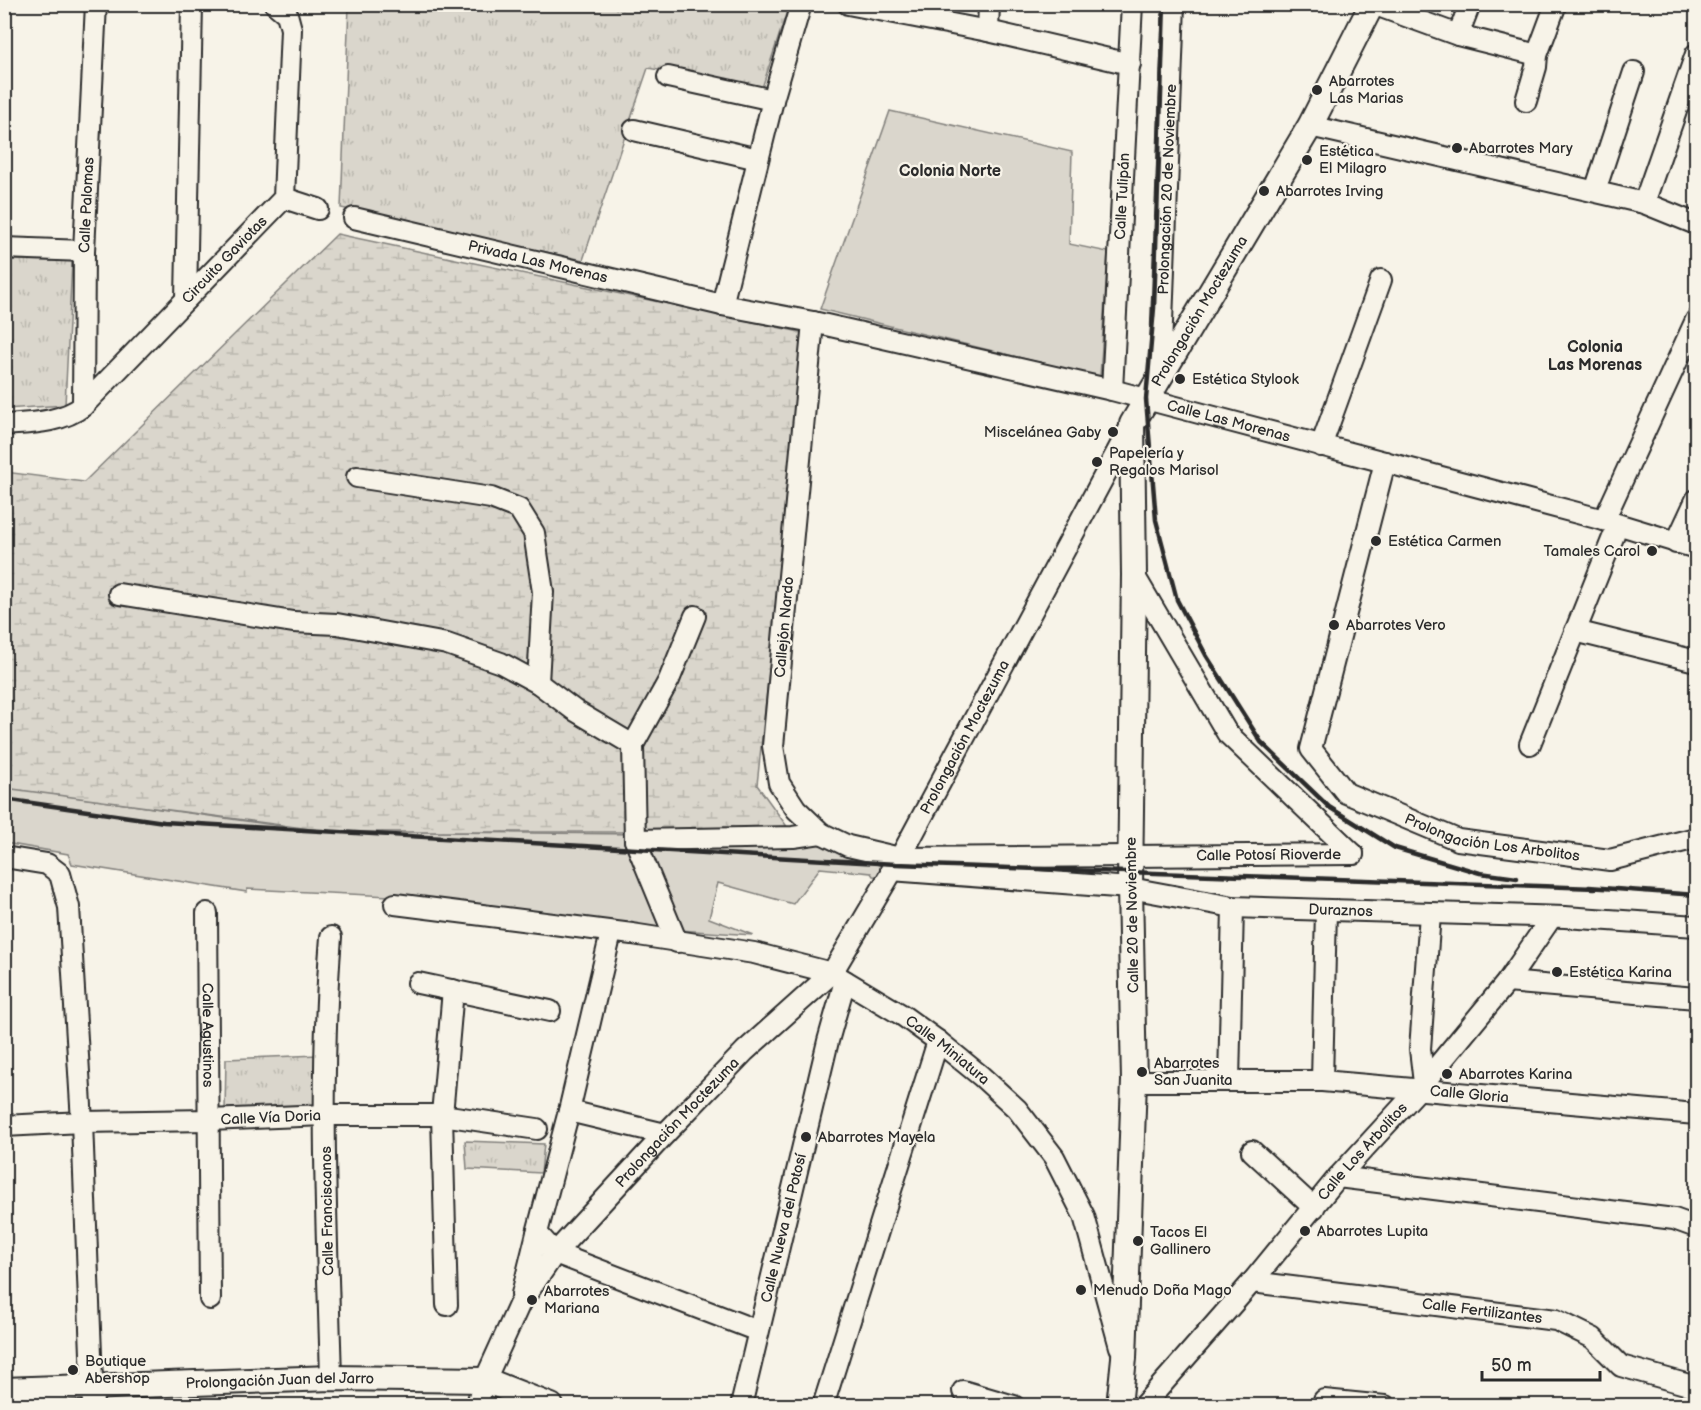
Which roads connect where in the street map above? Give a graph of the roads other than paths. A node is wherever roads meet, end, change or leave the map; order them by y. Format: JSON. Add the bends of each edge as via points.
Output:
{"nodes":[{"id":1,"x":96,"y":4,"type":"edge"},
{"id":2,"x":192,"y":4,"type":"edge"},
{"id":3,"x":275,"y":4,"type":"edge"},
{"id":4,"x":801,"y":4,"type":"edge"},
{"id":5,"x":848,"y":4,"type":"edge"},
{"id":6,"x":989,"y":4,"type":"edge"},
{"id":7,"x":1132,"y":4,"type":"edge"},
{"id":8,"x":1174,"y":4,"type":"edge"},
{"id":9,"x":1373,"y":4,"type":"edge"},
{"id":10,"x":1470,"y":4,"type":"edge"},
{"id":11,"x":1556,"y":4,"type":"edge"},
{"id":12,"x":988,"y":31,"type":"junction"},
{"id":13,"x":1458,"y":34,"type":"junction"},
{"id":14,"x":1696,"y":54,"type":"edge"},
{"id":15,"x":1537,"y":55,"type":"junction"},
{"id":16,"x":1130,"y":64,"type":"junction"},
{"id":17,"x":1634,"y":72,"type":"dead end"},
{"id":18,"x":668,"y":76,"type":"dead end"},
{"id":19,"x":773,"y":100,"type":"junction"},
{"id":20,"x":1526,"y":102,"type":"dead end"},
{"id":21,"x":1310,"y":126,"type":"junction"},
{"id":22,"x":634,"y":130,"type":"dead end"},
{"id":23,"x":758,"y":159,"type":"junction"},
{"id":24,"x":1595,"y":191,"type":"junction"},
{"id":25,"x":284,"y":198,"type":"junction"},
{"id":26,"x":1644,"y":203,"type":"junction"},
{"id":27,"x":318,"y":209,"type":"dead end"},
{"id":28,"x":354,"y":218,"type":"dead end"},
{"id":29,"x":1696,"y":224,"type":"edge"},
{"id":30,"x":4,"y":248,"type":"edge"},
{"id":31,"x":84,"y":251,"type":"junction"},
{"id":32,"x":1381,"y":280,"type":"dead end"},
{"id":33,"x":186,"y":299,"type":"junction"},
{"id":34,"x":722,"y":305,"type":"junction"},
{"id":35,"x":1696,"y":320,"type":"edge"},
{"id":36,"x":813,"y":322,"type":"junction"},
{"id":37,"x":1160,"y":375,"type":"junction"},
{"id":38,"x":1112,"y":390,"type":"junction"},
{"id":39,"x":1146,"y":399,"type":"junction"},
{"id":40,"x":83,"y":406,"type":"junction"},
{"id":41,"x":1132,"y":424,"type":"junction"},
{"id":42,"x":4,"y":425,"type":"edge"},
{"id":43,"x":1321,"y":446,"type":"junction"},
{"id":44,"x":1385,"y":462,"type":"junction"},
{"id":45,"x":357,"y":477,"type":"dead end"},
{"id":46,"x":1696,"y":500,"type":"edge"},
{"id":47,"x":1611,"y":522,"type":"junction"},
{"id":48,"x":1676,"y":543,"type":"junction"},
{"id":49,"x":1696,"y":548,"type":"edge"},
{"id":50,"x":1134,"y":575,"type":"junction"},
{"id":51,"x":119,"y":594,"type":"dead end"},
{"id":52,"x":695,"y":616,"type":"dead end"},
{"id":53,"x":1575,"y":631,"type":"junction"},
{"id":54,"x":1696,"y":661,"type":"edge"},
{"id":55,"x":538,"y":683,"type":"junction"},
{"id":56,"x":1530,"y":744,"type":"dead end"},
{"id":57,"x":633,"y":745,"type":"junction"},
{"id":58,"x":821,"y":833,"type":"junction"},
{"id":59,"x":1696,"y":838,"type":"edge"},
{"id":60,"x":635,"y":840,"type":"junction"},
{"id":61,"x":1130,"y":855,"type":"junction"},
{"id":62,"x":4,"y":857,"type":"edge"},
{"id":63,"x":896,"y":864,"type":"junction"},
{"id":64,"x":1130,"y":888,"type":"junction"},
{"id":65,"x":395,"y":904,"type":"dead end"},
{"id":66,"x":1233,"y":906,"type":"junction"},
{"id":67,"x":1326,"y":910,"type":"junction"},
{"id":68,"x":207,"y":914,"type":"dead end"},
{"id":69,"x":1430,"y":914,"type":"junction"},
{"id":70,"x":1551,"y":918,"type":"junction"},
{"id":71,"x":1696,"y":926,"type":"edge"},
{"id":72,"x":611,"y":933,"type":"junction"},
{"id":73,"x":331,"y":937,"type":"dead end"},
{"id":74,"x":677,"y":942,"type":"junction"},
{"id":75,"x":839,"y":977,"type":"junction"},
{"id":76,"x":1507,"y":982,"type":"junction"},
{"id":77,"x":418,"y":983,"type":"dead end"},
{"id":78,"x":453,"y":990,"type":"junction"},
{"id":79,"x":1696,"y":998,"type":"edge"},
{"id":80,"x":550,"y":1011,"type":"dead end"},
{"id":81,"x":938,"y":1041,"type":"junction"},
{"id":82,"x":1229,"y":1081,"type":"junction"},
{"id":83,"x":1322,"y":1081,"type":"junction"},
{"id":84,"x":1134,"y":1082,"type":"junction"},
{"id":85,"x":1420,"y":1087,"type":"junction"},
{"id":86,"x":570,"y":1111,"type":"junction"},
{"id":87,"x":1696,"y":1114,"type":"edge"},
{"id":88,"x":324,"y":1115,"type":"junction"},
{"id":89,"x":442,"y":1115,"type":"junction"},
{"id":90,"x":209,"y":1120,"type":"junction"},
{"id":91,"x":82,"y":1122,"type":"junction"},
{"id":92,"x":4,"y":1126,"type":"edge"},
{"id":93,"x":537,"y":1129,"type":"dead end"},
{"id":94,"x":665,"y":1134,"type":"junction"},
{"id":95,"x":1252,"y":1150,"type":"dead end"},
{"id":96,"x":1338,"y":1177,"type":"junction"},
{"id":97,"x":1314,"y":1208,"type":"junction"},
{"id":98,"x":1696,"y":1227,"type":"edge"},
{"id":99,"x":537,"y":1233,"type":"junction"},
{"id":100,"x":555,"y":1253,"type":"junction"},
{"id":101,"x":1252,"y":1282,"type":"junction"},
{"id":102,"x":210,"y":1299,"type":"dead end"},
{"id":103,"x":447,"y":1305,"type":"dead end"},
{"id":104,"x":519,"y":1305,"type":"junction"},
{"id":105,"x":758,"y":1331,"type":"junction"},
{"id":106,"x":1124,"y":1359,"type":"junction"},
{"id":107,"x":331,"y":1378,"type":"junction"},
{"id":108,"x":485,"y":1380,"type":"junction"},
{"id":109,"x":1696,"y":1387,"type":"edge"},
{"id":110,"x":4,"y":1390,"type":"edge"},
{"id":111,"x":963,"y":1391,"type":"dead end"},
{"id":112,"x":93,"y":1396,"type":"edge"},
{"id":113,"x":1324,"y":1400,"type":"dead end"},
{"id":114,"x":476,"y":1406,"type":"edge"},
{"id":115,"x":551,"y":1406,"type":"edge"},
{"id":116,"x":741,"y":1406,"type":"edge"},
{"id":117,"x":823,"y":1406,"type":"edge"},
{"id":118,"x":1014,"y":1406,"type":"edge"},
{"id":119,"x":1119,"y":1406,"type":"edge"},
{"id":120,"x":1143,"y":1406,"type":"edge"},
{"id":121,"x":1385,"y":1406,"type":"edge"}],
"edges":[{"from":1,"to":31,"type":"street","name":"Calle Palomas"},
{"from":2,"to":33,"type":"street"},
{"from":3,"to":25,"type":"street","via":[[287,14],[291,29]]},
{"from":4,"to":19,"type":"street"},
{"from":5,"to":12,"type":"street"},
{"from":6,"to":12,"type":"street"},
{"from":7,"to":16,"type":"street","name":"Calle Tulipán"},
{"from":8,"to":37,"type":"street","name":"Prolongación 20 de Noviembre"},
{"from":9,"to":13,"type":"street"},
{"from":9,"to":21,"type":"main road","name":"Prolongación Moctezuma"},
{"from":10,"to":13,"type":"street"},
{"from":11,"to":15,"type":"street"},
{"from":12,"to":16,"type":"street"},
{"from":13,"to":15,"type":"street"},
{"from":14,"to":26,"type":"street"},
{"from":15,"to":20,"type":"street"},
{"from":16,"to":38,"type":"street","name":"Calle Tulipán"},
{"from":17,"to":24,"type":"street"},
{"from":18,"to":19,"type":"street"},
{"from":19,"to":23,"type":"street"},
{"from":21,"to":24,"type":"street"},
{"from":21,"to":37,"type":"main road","name":"Prolongación Moctezuma"},
{"from":22,"to":23,"type":"street"},
{"from":23,"to":34,"type":"street"},
{"from":24,"to":26,"type":"street"},
{"from":25,"to":27,"type":"street"},
{"from":25,"to":33,"type":"street","name":"Circuito Gaviotas"},
{"from":26,"to":29,"type":"street"},
{"from":28,"to":34,"type":"street","name":"Privada Las Morenas"},
{"from":30,"to":31,"type":"street"},
{"from":31,"to":40,"type":"street","name":"Calle Palomas"},
{"from":32,"to":43,"type":"street"},
{"from":33,"to":40,"type":"street","name":"Circuito Gaviotas"},
{"from":34,"to":36,"type":"street","name":"Calle Las Morenas"},
{"from":35,"to":47,"type":"street"},
{"from":36,"to":38,"type":"street","name":"Calle Las Morenas"},
{"from":36,"to":58,"type":"street","name":"Callejón Nardo","via":[[773,746],[779,783],[796,809]]},
{"from":37,"to":39,"type":"main road","name":"Prolongación Moctezuma"},
{"from":38,"to":39,"type":"street","name":"Calle Las Morenas"},
{"from":39,"to":41,"type":"main road","name":"Prolongación Moctezuma"},
{"from":39,"to":43,"type":"street","name":"Calle Las Morenas"},
{"from":40,"to":42,"type":"street","name":"Circuito Gaviotas","via":[[74,413],[41,423]]},
{"from":41,"to":50,"type":"main road","name":"Calle 20 de Noviembre"},
{"from":41,"to":63,"type":"street","name":"Prolongación Moctezuma"},
{"from":43,"to":44,"type":"street","name":"Calle Las Morenas"},
{"from":44,"to":47,"type":"street","name":"Calle Las Morenas"},
{"from":44,"to":59,"type":"street","name":"Prolongación Los Arbolitos","via":[[1311,749],[1346,793],[1458,840],[1610,860]]},
{"from":45,"to":55,"type":"street","via":[[490,498],[519,509],[534,533],[543,592]]},
{"from":46,"to":48,"type":"street"},
{"from":47,"to":48,"type":"street","name":"Calle Las Morenas"},
{"from":47,"to":53,"type":"street"},
{"from":48,"to":49,"type":"street","name":"Calle Las Morenas"},
{"from":50,"to":61,"type":"main road","name":"Calle 20 de Noviembre"},
{"from":50,"to":61,"type":"street","name":"Calle Potosí Rioverde","via":[[1227,733],[1353,854]]},
{"from":51,"to":55,"type":"street","via":[[293,622],[337,624],[447,644],[501,663]]},
{"from":52,"to":57,"type":"street","via":[[669,680]]},
{"from":53,"to":54,"type":"street"},
{"from":53,"to":56,"type":"street"},
{"from":55,"to":57,"type":"street"},
{"from":57,"to":60,"type":"street"},
{"from":58,"to":60,"type":"street"},
{"from":58,"to":63,"type":"street","name":"Callejón Nardo"},
{"from":60,"to":74,"type":"street"},
{"from":61,"to":63,"type":"street","name":"Calle Potosí Rioverde"},
{"from":61,"to":64,"type":"main road","name":"Calle 20 de Noviembre"},
{"from":62,"to":91,"type":"street","via":[[47,864],[60,874],[69,907]]},
{"from":63,"to":64,"type":"street"},
{"from":63,"to":75,"type":"street","name":"Prolongación Moctezuma"},
{"from":64,"to":66,"type":"street","name":"Duraznos"},
{"from":64,"to":84,"type":"main road","name":"Calle 20 de Noviembre"},
{"from":65,"to":72,"type":"street","name":"Calle Miniatura"},
{"from":66,"to":67,"type":"street","name":"Duraznos"},
{"from":66,"to":82,"type":"street"},
{"from":67,"to":69,"type":"street","name":"Duraznos"},
{"from":67,"to":83,"type":"street"},
{"from":68,"to":90,"type":"street","name":"Calle Agustinos"},
{"from":69,"to":70,"type":"street","name":"Duraznos"},
{"from":69,"to":85,"type":"street"},
{"from":70,"to":71,"type":"street","name":"Duraznos"},
{"from":70,"to":76,"type":"street","name":"Calle Los Arbolitos"},
{"from":72,"to":74,"type":"street","name":"Calle Miniatura"},
{"from":72,"to":86,"type":"street"},
{"from":73,"to":88,"type":"street","name":"Calle Franciscanos"},
{"from":74,"to":75,"type":"street","name":"Calle Miniatura","via":[[753,953]]},
{"from":75,"to":81,"type":"street","name":"Calle Miniatura"},
{"from":75,"to":94,"type":"street","name":"Prolongación Moctezuma","via":[[745,1051]]},
{"from":75,"to":105,"type":"street","name":"Calle Nueva del Potosí","via":[[828,1041]]},
{"from":76,"to":79,"type":"street"},
{"from":76,"to":85,"type":"street","name":"Calle Los Arbolitos"},
{"from":77,"to":78,"type":"street"},
{"from":78,"to":80,"type":"street"},
{"from":78,"to":89,"type":"street"},
{"from":81,"to":106,"type":"street","name":"Calle Miniatura","via":[[1017,1109],[1054,1157],[1084,1216]]},
{"from":81,"to":117,"type":"street"},
{"from":82,"to":83,"type":"street","name":"Calle Gloria"},
{"from":82,"to":84,"type":"street","name":"Calle Gloria"},
{"from":83,"to":85,"type":"street","name":"Calle Gloria"},
{"from":84,"to":106,"type":"main road","name":"Calle 20 de Noviembre"},
{"from":85,"to":87,"type":"street","name":"Calle Gloria"},
{"from":85,"to":96,"type":"street","name":"Calle Los Arbolitos"},
{"from":86,"to":94,"type":"street"},
{"from":86,"to":99,"type":"street"},
{"from":88,"to":89,"type":"street","name":"Calle Vía Doria"},
{"from":88,"to":90,"type":"street","name":"Calle Vía Doria"},
{"from":88,"to":107,"type":"street","name":"Calle Franciscanos"},
{"from":89,"to":93,"type":"street","name":"Calle Vía Doria"},
{"from":89,"to":103,"type":"street"},
{"from":90,"to":91,"type":"street","name":"Calle Vía Doria"},
{"from":90,"to":102,"type":"street","name":"Calle Agustinos"},
{"from":91,"to":92,"type":"street","name":"Calle Vía Doria"},
{"from":91,"to":112,"type":"street"},
{"from":94,"to":100,"type":"street","name":"Prolongación Moctezuma"},
{"from":95,"to":97,"type":"street"},
{"from":96,"to":97,"type":"street","name":"Calle Los Arbolitos"},
{"from":96,"to":98,"type":"street","via":[[1674,1219]]},
{"from":97,"to":101,"type":"street","name":"Calle Los Arbolitos"},
{"from":99,"to":100,"type":"street"},
{"from":99,"to":104,"type":"street"},
{"from":100,"to":104,"type":"street","name":"Prolongación Moctezuma"},
{"from":100,"to":105,"type":"street"},
{"from":101,"to":109,"type":"street","name":"Calle Fertilizantes","via":[[1556,1320],[1593,1338],[1621,1366]]},
{"from":101,"to":120,"type":"street","name":"Calle Los Arbolitos"},
{"from":104,"to":108,"type":"street","name":"Prolongación Moctezuma"},
{"from":105,"to":116,"type":"street","name":"Calle Nueva del Potosí"},
{"from":106,"to":119,"type":"main road","name":"Calle 20 de Noviembre"},
{"from":107,"to":108,"type":"main road","name":"Prolongación Juan del Jarro"},
{"from":107,"to":112,"type":"main road","name":"Prolongación Juan del Jarro"},
{"from":108,"to":114,"type":"street","name":"Prolongación Moctezuma"},
{"from":108,"to":115,"type":"main road","name":"Prolongación Juan del Jarro"},
{"from":110,"to":112,"type":"main road","name":"Prolongación Juan del Jarro"},
{"from":111,"to":118,"type":"street"},
{"from":113,"to":121,"type":"street"}]}
